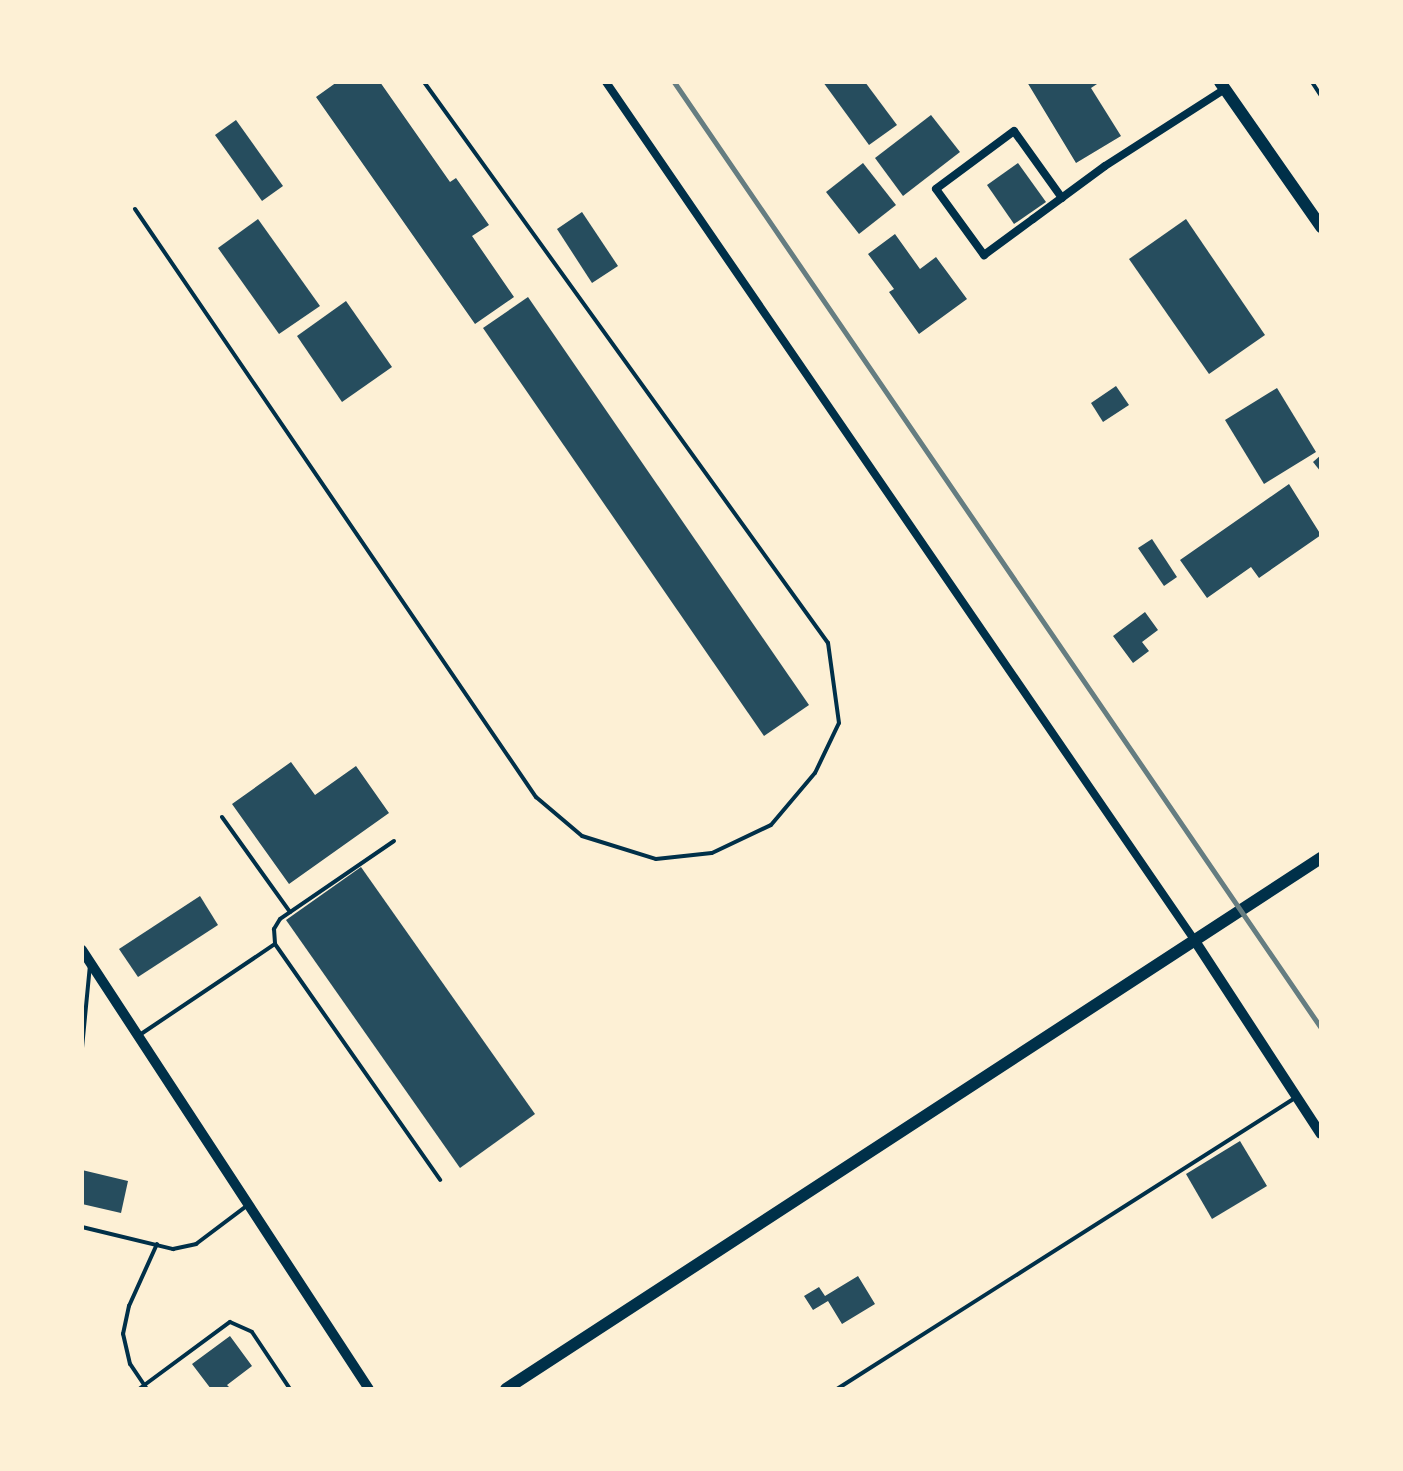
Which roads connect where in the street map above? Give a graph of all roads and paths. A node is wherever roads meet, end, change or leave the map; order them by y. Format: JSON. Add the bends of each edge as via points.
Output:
{"nodes":[{"id":1,"x":424,"y":82,"type":"edge"},
{"id":2,"x":606,"y":82,"type":"edge"},
{"id":3,"x":1312,"y":82,"type":"edge"},
{"id":4,"x":1222,"y":85,"type":"edge"},
{"id":5,"x":1321,"y":96,"type":"edge"},
{"id":6,"x":1062,"y":198,"type":"junction"},
{"id":7,"x":135,"y":209,"type":"dead end"},
{"id":8,"x":1320,"y":223,"type":"edge"},
{"id":9,"x":222,"y":817,"type":"dead end"},
{"id":10,"x":394,"y":841,"type":"dead end"},
{"id":11,"x":1321,"y":858,"type":"edge"},
{"id":12,"x":290,"y":912,"type":"junction"},
{"id":13,"x":1195,"y":941,"type":"junction"},
{"id":14,"x":275,"y":944,"type":"junction"},
{"id":15,"x":82,"y":950,"type":"edge"},
{"id":16,"x":90,"y":963,"type":"junction"},
{"id":17,"x":138,"y":1036,"type":"junction"},
{"id":18,"x":82,"y":1048,"type":"edge"},
{"id":19,"x":1297,"y":1097,"type":"junction"},
{"id":20,"x":1321,"y":1134,"type":"edge"},
{"id":21,"x":440,"y":1180,"type":"dead end"},
{"id":22,"x":248,"y":1205,"type":"junction"},
{"id":23,"x":82,"y":1227,"type":"edge"},
{"id":24,"x":157,"y":1244,"type":"junction"},
{"id":25,"x":144,"y":1388,"type":"edge"},
{"id":26,"x":290,"y":1389,"type":"edge"},
{"id":27,"x":369,"y":1389,"type":"edge"},
{"id":28,"x":506,"y":1389,"type":"edge"},
{"id":29,"x":837,"y":1389,"type":"edge"}],
"edges":[{"from":1,"to":7,"type":"lane","via":[[828,643],[839,723],[815,773],[771,825],[712,853],[656,859],[582,836],[536,797]]},
{"from":2,"to":13,"type":"street"},
{"from":3,"to":5,"type":"lane"},
{"from":4,"to":6,"type":"street"},
{"from":4,"to":8,"type":"main road"},
{"from":6,"to":6,"type":"street","via":[[1014,131],[936,189],[984,255]]},
{"from":9,"to":12,"type":"lane"},
{"from":10,"to":12,"type":"lane"},
{"from":11,"to":13,"type":"main road"},
{"from":12,"to":14,"type":"lane","via":[[274,929]]},
{"from":13,"to":19,"type":"street"},
{"from":13,"to":28,"type":"main road"},
{"from":14,"to":17,"type":"lane"},
{"from":14,"to":21,"type":"lane"},
{"from":15,"to":16,"type":"street"},
{"from":16,"to":17,"type":"street"},
{"from":16,"to":18,"type":"lane"},
{"from":17,"to":22,"type":"street"},
{"from":19,"to":20,"type":"street"},
{"from":19,"to":29,"type":"lane"},
{"from":22,"to":24,"type":"lane","via":[[196,1244],[173,1249]]},
{"from":22,"to":27,"type":"street"},
{"from":23,"to":24,"type":"lane"},
{"from":24,"to":25,"type":"lane","via":[[129,1306],[123,1334],[130,1364]]},
{"from":25,"to":26,"type":"lane","via":[[235,1322],[252,1332]]}]}
